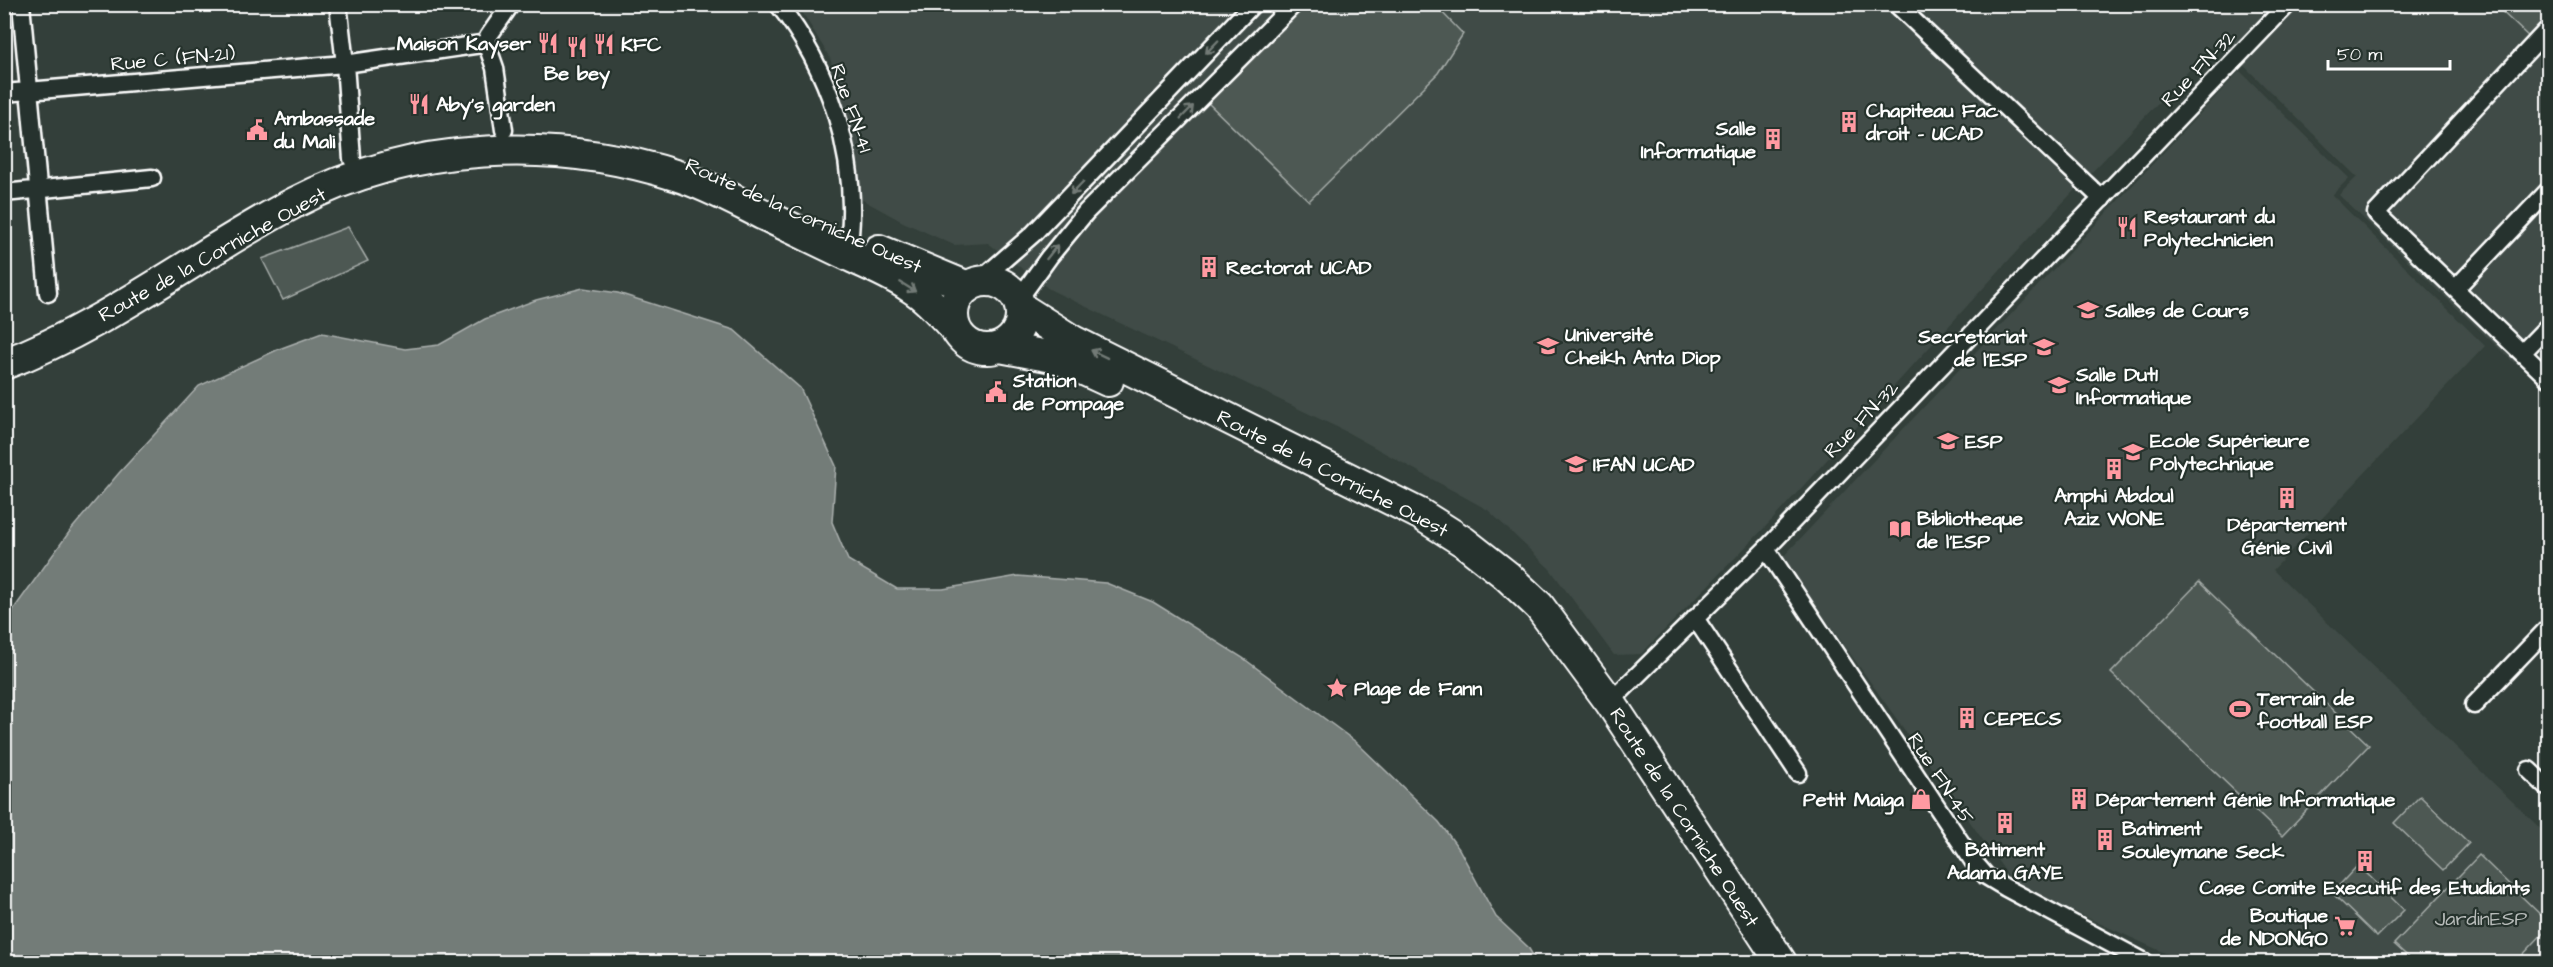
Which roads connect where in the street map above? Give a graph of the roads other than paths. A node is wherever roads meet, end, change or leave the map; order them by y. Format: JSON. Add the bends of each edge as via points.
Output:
{"nodes":[{"id":1,"x":21,"y":4,"type":"edge"},
{"id":2,"x":338,"y":4,"type":"edge"},
{"id":3,"x":511,"y":4,"type":"edge"},
{"id":4,"x":778,"y":4,"type":"edge"},
{"id":5,"x":1252,"y":4,"type":"edge"},
{"id":6,"x":1294,"y":4,"type":"edge"},
{"id":7,"x":1896,"y":4,"type":"edge"},
{"id":8,"x":2288,"y":4,"type":"edge"},
{"id":9,"x":2548,"y":29,"type":"edge"},
{"id":10,"x":488,"y":43,"type":"junction"},
{"id":11,"x":345,"y":64,"type":"junction"},
{"id":12,"x":29,"y":91,"type":"junction"},
{"id":13,"x":4,"y":93,"type":"edge"},
{"id":14,"x":504,"y":130,"type":"junction"},
{"id":15,"x":352,"y":159,"type":"junction"},
{"id":16,"x":152,"y":178,"type":"dead end"},
{"id":17,"x":38,"y":190,"type":"junction"},
{"id":18,"x":2548,"y":191,"type":"edge"},
{"id":19,"x":4,"y":193,"type":"edge"},
{"id":20,"x":2102,"y":199,"type":"junction"},
{"id":21,"x":850,"y":235,"type":"junction"},
{"id":22,"x":973,"y":284,"type":"junction"},
{"id":23,"x":2455,"y":289,"type":"junction"},
{"id":24,"x":48,"y":292,"type":"dead end"},
{"id":25,"x":1019,"y":304,"type":"junction"},
{"id":26,"x":2548,"y":326,"type":"edge"},
{"id":27,"x":956,"y":330,"type":"junction"},
{"id":28,"x":4,"y":343,"type":"edge"},
{"id":29,"x":1000,"y":347,"type":"junction"},
{"id":30,"x":2522,"y":353,"type":"junction"},
{"id":31,"x":4,"y":364,"type":"edge"},
{"id":32,"x":2548,"y":378,"type":"edge"},
{"id":33,"x":1766,"y":549,"type":"junction"},
{"id":34,"x":1695,"y":618,"type":"junction"},
{"id":35,"x":2548,"y":628,"type":"edge"},
{"id":36,"x":1610,"y":702,"type":"junction"},
{"id":37,"x":2474,"y":705,"type":"dead end"},
{"id":38,"x":2529,"y":770,"type":"dead end"},
{"id":39,"x":1798,"y":772,"type":"dead end"},
{"id":40,"x":2548,"y":788,"type":"edge"},
{"id":41,"x":1756,"y":963,"type":"edge"},
{"id":42,"x":1781,"y":963,"type":"edge"},
{"id":43,"x":2145,"y":963,"type":"edge"}],
"edges":[{"from":1,"to":12,"type":"street"},
{"from":2,"to":11,"type":"street"},
{"from":3,"to":10,"type":"street","via":[[488,37]]},
{"from":4,"to":21,"type":"street","name":"Rue FN-41","via":[[820,73],[837,119],[849,165],[853,202]]},
{"from":5,"to":22,"type":"street","one_way":true,"via":[[1033,234]]},
{"from":25,"to":6,"type":"street","one_way":true,"via":[[1049,256],[1086,212]]},
{"from":7,"to":20,"type":"street"},
{"from":8,"to":20,"type":"street","name":"Rue FN-32"},
{"from":9,"to":23,"type":"street","via":[[2376,213]]},
{"from":10,"to":11,"type":"street","name":"Rue C (FN-21)"},
{"from":10,"to":14,"type":"street"},
{"from":11,"to":12,"type":"street","name":"Rue C (FN-21)"},
{"from":11,"to":15,"type":"street"},
{"from":12,"to":13,"type":"street","name":"Rue C (FN-21)"},
{"from":12,"to":17,"type":"street"},
{"from":14,"to":15,"type":"highway","name":"Route de la Corniche Ouest","via":[[417,143]]},
{"from":14,"to":21,"type":"highway","name":"Route de la Corniche Ouest","via":[[618,142],[684,159]]},
{"from":15,"to":28,"type":"highway","name":"Route de la Corniche Ouest","via":[[300,181],[57,321]]},
{"from":16,"to":17,"type":"street"},
{"from":17,"to":19,"type":"street"},
{"from":17,"to":24,"type":"street"},
{"from":18,"to":23,"type":"street"},
{"from":20,"to":33,"type":"street","name":"Rue FN-32"},
{"from":21,"to":22,"type":"highway","name":"Route de la Corniche Ouest","via":[[895,257]]},
{"from":22,"to":25,"type":"highway","via":[[1004,285]]},
{"from":22,"to":27,"type":"highway","via":[[958,297],[954,307]]},
{"from":23,"to":30,"type":"street"},
{"from":25,"to":29,"type":"highway","via":[[1018,331]]},
{"from":36,"to":25,"type":"highway","name":"Route de la Corniche Ouest","one_way":true,"via":[[1539,606],[1464,542],[1420,513],[1073,341]]},
{"from":26,"to":30,"type":"street"},
{"from":27,"to":29,"type":"highway","via":[[978,349]]},
{"from":31,"to":27,"type":"highway","name":"Route de la Corniche Ouest","one_way":true,"via":[[81,328],[251,227],[330,187],[411,163],[487,151],[531,149],[607,158],[681,176],[910,287]]},
{"from":29,"to":41,"type":"highway","name":"Route de la Corniche Ouest","via":[[1058,358],[1082,368],[1366,503],[1446,551],[1480,577],[1528,622],[1560,663]]},
{"from":30,"to":32,"type":"street"},
{"from":33,"to":34,"type":"street","name":"Rue FN-32"},
{"from":33,"to":43,"type":"street","name":"Rue FN-45","via":[[1986,876]]},
{"from":34,"to":36,"type":"street","name":"Rue FN-32"},
{"from":34,"to":39,"type":"street"},
{"from":35,"to":37,"type":"street"},
{"from":36,"to":42,"type":"highway","name":"Route de la Corniche Ouest"},
{"from":38,"to":40,"type":"street"}]}
